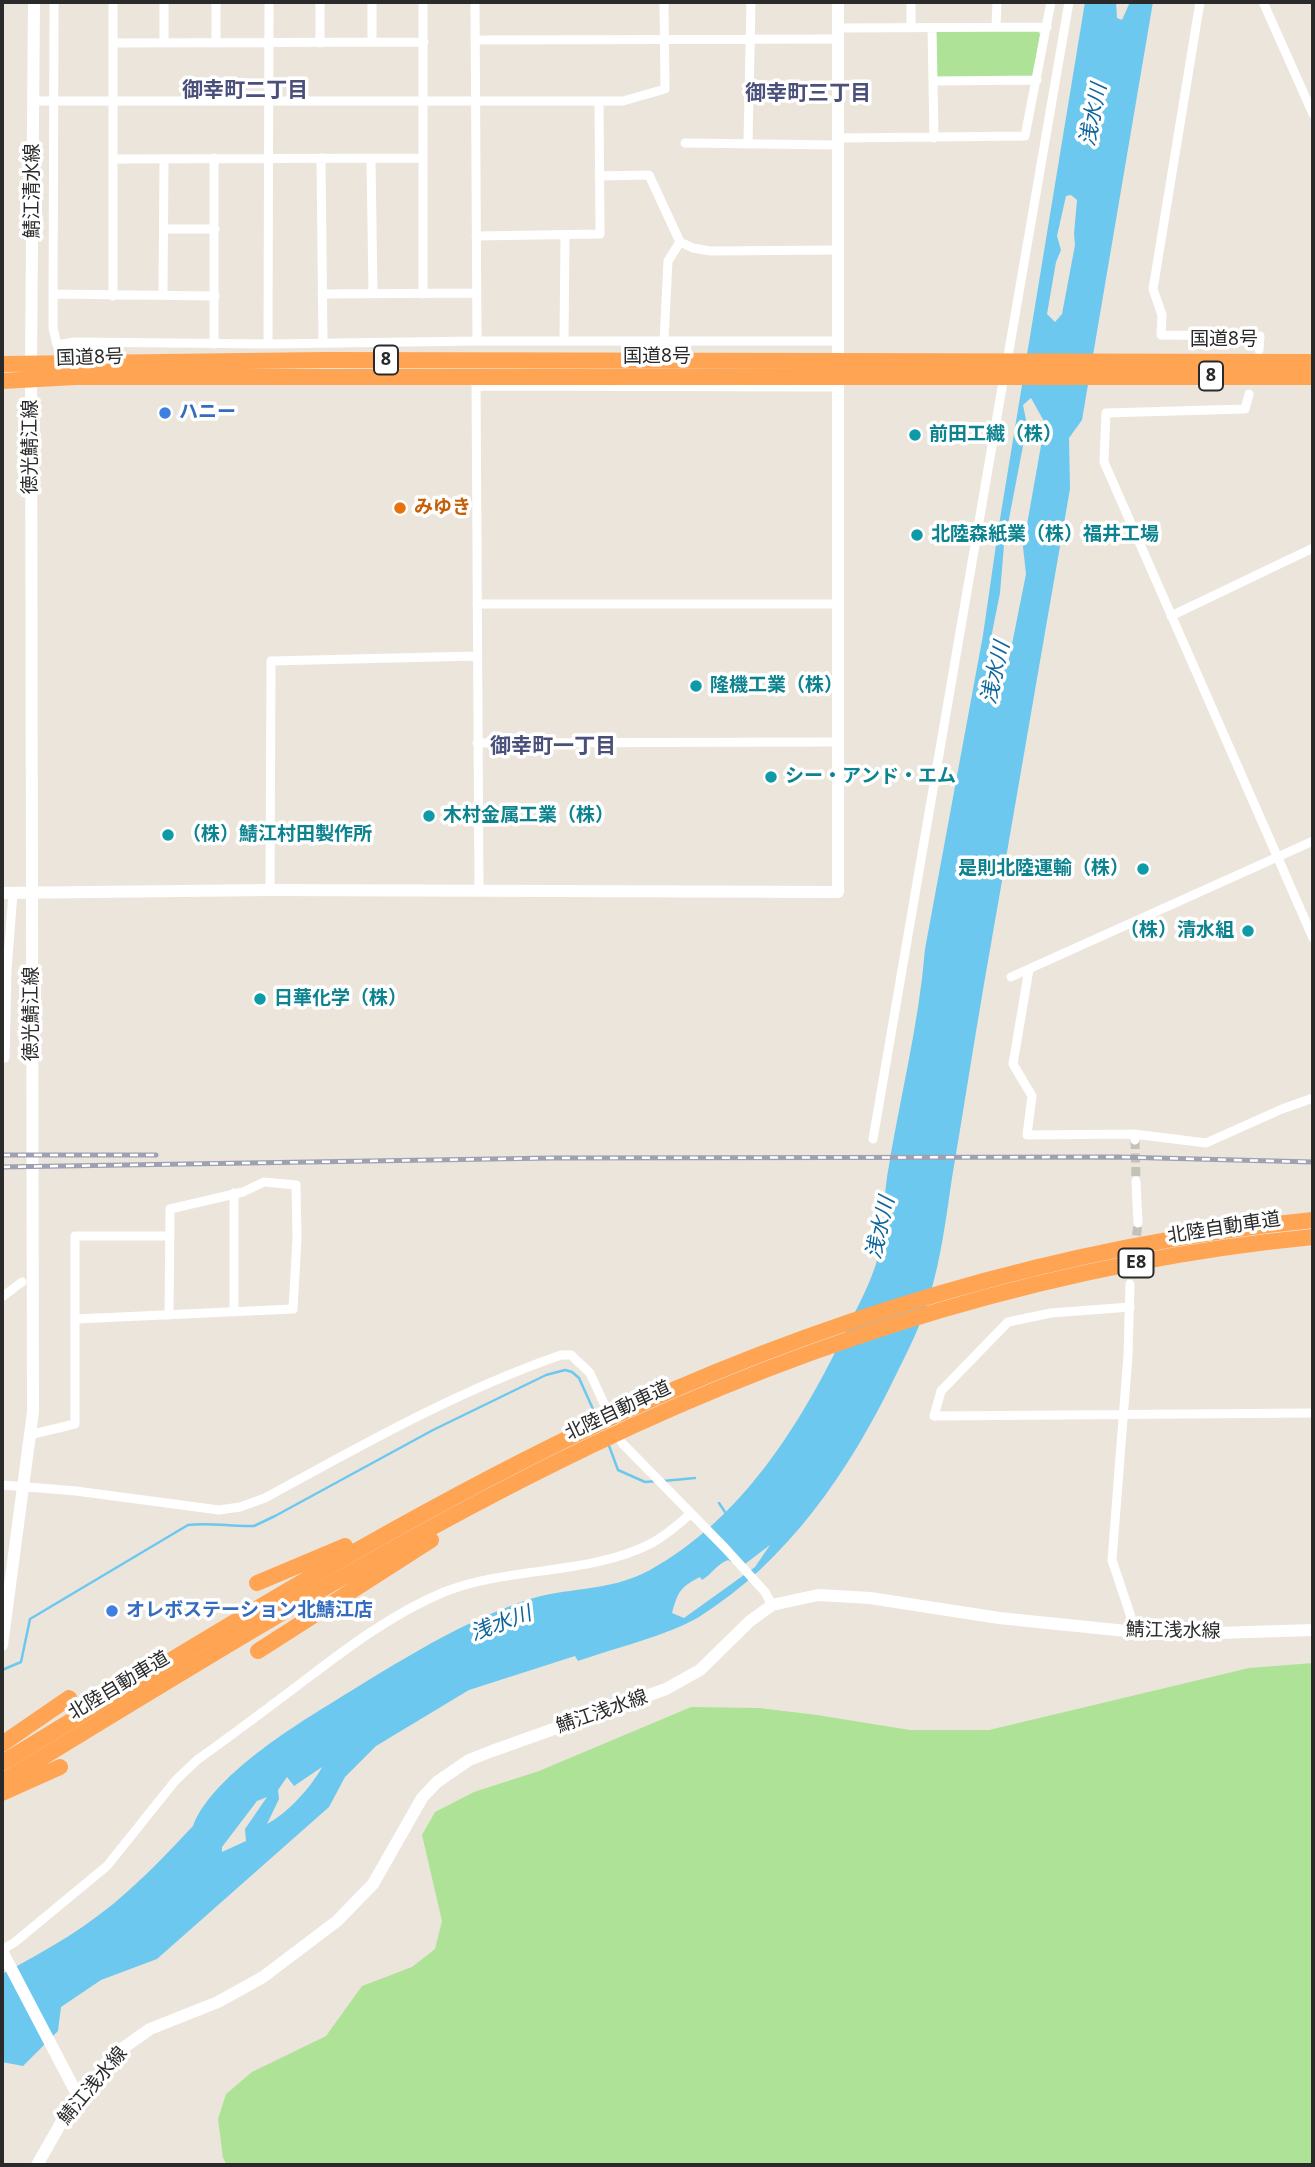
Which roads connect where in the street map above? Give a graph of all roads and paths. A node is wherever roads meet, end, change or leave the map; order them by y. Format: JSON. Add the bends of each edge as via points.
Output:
{"nodes":[{"id":1,"x":33,"y":2,"type":"edge"},
{"id":2,"x":54,"y":2,"type":"edge"},
{"id":3,"x":113,"y":2,"type":"edge"},
{"id":4,"x":164,"y":2,"type":"edge"},
{"id":5,"x":216,"y":2,"type":"edge"},
{"id":6,"x":269,"y":2,"type":"edge"},
{"id":7,"x":320,"y":2,"type":"edge"},
{"id":8,"x":372,"y":2,"type":"edge"},
{"id":9,"x":424,"y":2,"type":"edge"},
{"id":10,"x":475,"y":2,"type":"edge"},
{"id":11,"x":664,"y":2,"type":"edge"},
{"id":12,"x":751,"y":2,"type":"edge"},
{"id":13,"x":838,"y":2,"type":"edge"},
{"id":14,"x":911,"y":2,"type":"edge"},
{"id":15,"x":997,"y":2,"type":"edge"},
{"id":16,"x":1051,"y":2,"type":"edge"},
{"id":17,"x":1069,"y":2,"type":"edge"},
{"id":18,"x":1200,"y":2,"type":"edge"},
{"id":19,"x":1264,"y":2,"type":"edge"},
{"id":20,"x":996,"y":27,"type":"junction"},
{"id":21,"x":1047,"y":27,"type":"junction"},
{"id":22,"x":932,"y":28,"type":"junction"},
{"id":23,"x":911,"y":29,"type":"junction"},
{"id":24,"x":838,"y":33,"type":"junction"},
{"id":25,"x":475,"y":40,"type":"junction"},
{"id":26,"x":665,"y":40,"type":"junction"},
{"id":27,"x":750,"y":40,"type":"junction"},
{"id":28,"x":424,"y":42,"type":"junction"},
{"id":29,"x":113,"y":43,"type":"junction"},
{"id":30,"x":164,"y":43,"type":"junction"},
{"id":31,"x":216,"y":43,"type":"junction"},
{"id":32,"x":269,"y":43,"type":"junction"},
{"id":33,"x":320,"y":43,"type":"junction"},
{"id":34,"x":372,"y":43,"type":"junction"},
{"id":35,"x":1037,"y":80,"type":"junction"},
{"id":36,"x":933,"y":81,"type":"junction"},
{"id":37,"x":54,"y":100,"type":"junction"},
{"id":38,"x":268,"y":100,"type":"junction"},
{"id":39,"x":476,"y":100,"type":"junction"},
{"id":40,"x":33,"y":101,"type":"junction"},
{"id":41,"x":113,"y":101,"type":"junction"},
{"id":42,"x":423,"y":101,"type":"junction"},
{"id":43,"x":599,"y":101,"type":"junction"},
{"id":44,"x":1313,"y":114,"type":"edge"},
{"id":45,"x":934,"y":138,"type":"junction"},
{"id":46,"x":838,"y":142,"type":"junction"},
{"id":47,"x":748,"y":143,"type":"junction"},
{"id":48,"x":685,"y":144,"type":"dead end"},
{"id":49,"x":214,"y":158,"type":"junction"},
{"id":50,"x":268,"y":158,"type":"junction"},
{"id":51,"x":321,"y":158,"type":"junction"},
{"id":52,"x":423,"y":158,"type":"junction"},
{"id":53,"x":113,"y":159,"type":"junction"},
{"id":54,"x":164,"y":159,"type":"junction"},
{"id":55,"x":371,"y":159,"type":"junction"},
{"id":56,"x":599,"y":176,"type":"junction"},
{"id":57,"x":164,"y":229,"type":"junction"},
{"id":58,"x":215,"y":229,"type":"junction"},
{"id":59,"x":565,"y":235,"type":"junction"},
{"id":60,"x":476,"y":236,"type":"junction"},
{"id":61,"x":680,"y":242,"type":"junction"},
{"id":62,"x":837,"y":250,"type":"junction"},
{"id":63,"x":373,"y":293,"type":"junction"},
{"id":64,"x":477,"y":293,"type":"junction"},
{"id":65,"x":53,"y":294,"type":"junction"},
{"id":66,"x":321,"y":294,"type":"junction"},
{"id":67,"x":423,"y":294,"type":"junction"},
{"id":68,"x":163,"y":295,"type":"junction"},
{"id":69,"x":113,"y":296,"type":"junction"},
{"id":70,"x":215,"y":296,"type":"junction"},
{"id":71,"x":477,"y":341,"type":"junction"},
{"id":72,"x":564,"y":341,"type":"junction"},
{"id":73,"x":664,"y":341,"type":"junction"},
{"id":74,"x":837,"y":341,"type":"junction"},
{"id":75,"x":323,"y":343,"type":"junction"},
{"id":76,"x":215,"y":344,"type":"junction"},
{"id":77,"x":268,"y":344,"type":"junction"},
{"id":78,"x":57,"y":345,"type":"junction"},
{"id":79,"x":1259,"y":350,"type":"dead end"},
{"id":80,"x":1313,"y":362,"type":"edge"},
{"id":81,"x":2,"y":363,"type":"edge"},
{"id":82,"x":31,"y":363,"type":"junction"},
{"id":83,"x":71,"y":363,"type":"junction"},
{"id":84,"x":741,"y":369,"type":"junction"},
{"id":85,"x":1109,"y":370,"type":"junction"},
{"id":86,"x":1313,"y":377,"type":"edge"},
{"id":87,"x":2,"y":381,"type":"edge"},
{"id":88,"x":32,"y":381,"type":"junction"},
{"id":89,"x":476,"y":382,"type":"junction"},
{"id":90,"x":838,"y":387,"type":"junction"},
{"id":91,"x":1249,"y":394,"type":"dead end"},
{"id":92,"x":1313,"y":548,"type":"edge"},
{"id":93,"x":477,"y":604,"type":"junction"},
{"id":94,"x":838,"y":604,"type":"junction"},
{"id":95,"x":1171,"y":617,"type":"junction"},
{"id":96,"x":476,"y":656,"type":"junction"},
{"id":97,"x":837,"y":742,"type":"junction"},
{"id":98,"x":477,"y":743,"type":"junction"},
{"id":99,"x":1313,"y":841,"type":"edge"},
{"id":100,"x":1278,"y":856,"type":"junction"},
{"id":101,"x":270,"y":890,"type":"junction"},
{"id":102,"x":479,"y":892,"type":"junction"},
{"id":103,"x":7,"y":893,"type":"edge"},
{"id":104,"x":33,"y":894,"type":"junction"},
{"id":105,"x":1313,"y":938,"type":"edge"},
{"id":106,"x":1028,"y":969,"type":"junction"},
{"id":107,"x":4,"y":970,"type":"edge"},
{"id":108,"x":1011,"y":977,"type":"dead end"},
{"id":109,"x":2,"y":1058,"type":"edge"},
{"id":110,"x":1313,"y":1098,"type":"edge"},
{"id":111,"x":873,"y":1139,"type":"dead end"},
{"id":112,"x":1136,"y":1181,"type":"tunnel mouth"},
{"id":113,"x":234,"y":1194,"type":"junction"},
{"id":114,"x":1313,"y":1220,"type":"edge"},
{"id":115,"x":1138,"y":1223,"type":"tunnel mouth"},
{"id":116,"x":169,"y":1236,"type":"junction"},
{"id":117,"x":1313,"y":1237,"type":"edge"},
{"id":118,"x":22,"y":1282,"type":"dead end"},
{"id":119,"x":1130,"y":1284,"type":"dead end"},
{"id":120,"x":2,"y":1297,"type":"edge"},
{"id":121,"x":1130,"y":1307,"type":"junction"},
{"id":122,"x":234,"y":1311,"type":"junction"},
{"id":123,"x":169,"y":1315,"type":"junction"},
{"id":124,"x":76,"y":1319,"type":"junction"},
{"id":125,"x":1313,"y":1413,"type":"edge"},
{"id":126,"x":1124,"y":1415,"type":"junction"},
{"id":127,"x":29,"y":1435,"type":"junction"},
{"id":128,"x":587,"y":1439,"type":"junction"},
{"id":129,"x":530,"y":1457,"type":"junction"},
{"id":130,"x":537,"y":1473,"type":"junction"},
{"id":131,"x":2,"y":1485,"type":"edge"},
{"id":132,"x":23,"y":1488,"type":"junction"},
{"id":133,"x":691,"y":1515,"type":"junction"},
{"id":134,"x":257,"y":1583,"type":"dead end"},
{"id":135,"x":772,"y":1605,"type":"junction"},
{"id":136,"x":1313,"y":1630,"type":"edge"},
{"id":137,"x":1136,"y":1632,"type":"junction"},
{"id":138,"x":2,"y":1645,"type":"edge"},
{"id":139,"x":258,"y":1651,"type":"dead end"},
{"id":140,"x":69,"y":1698,"type":"dead end"},
{"id":141,"x":4,"y":1743,"type":"edge"},
{"id":142,"x":2,"y":1763,"type":"edge"},
{"id":143,"x":60,"y":1767,"type":"dead end"},
{"id":144,"x":2,"y":1782,"type":"edge"},
{"id":145,"x":2,"y":1793,"type":"edge"},
{"id":146,"x":3,"y":1953,"type":"edge"},
{"id":147,"x":79,"y":2098,"type":"junction"},
{"id":148,"x":37,"y":2165,"type":"edge"}],
"edges":[{"from":1,"to":40,"type":"main road","name":"鯖江清水線"},
{"from":2,"to":37,"type":"street"},
{"from":3,"to":29,"type":"street"},
{"from":4,"to":30,"type":"street"},
{"from":5,"to":31,"type":"street"},
{"from":6,"to":32,"type":"street"},
{"from":7,"to":33,"type":"street"},
{"from":8,"to":34,"type":"street"},
{"from":9,"to":28,"type":"street"},
{"from":10,"to":25,"type":"street"},
{"from":11,"to":26,"type":"street"},
{"from":12,"to":27,"type":"street"},
{"from":13,"to":24,"type":"main road"},
{"from":14,"to":23,"type":"street"},
{"from":15,"to":20,"type":"street"},
{"from":16,"to":21,"type":"street"},
{"from":17,"to":111,"type":"street"},
{"from":18,"to":79,"type":"street","via":[[1153,289],[1162,315],[1161,335],[1259,336]]},
{"from":19,"to":44,"type":"street"},
{"from":20,"to":21,"type":"street"},
{"from":20,"to":22,"type":"street"},
{"from":21,"to":35,"type":"street"},
{"from":22,"to":23,"type":"street"},
{"from":22,"to":36,"type":"street"},
{"from":23,"to":24,"type":"street"},
{"from":24,"to":27,"type":"street"},
{"from":24,"to":46,"type":"main road"},
{"from":25,"to":26,"type":"street"},
{"from":25,"to":39,"type":"street"},
{"from":26,"to":27,"type":"street"},
{"from":26,"to":43,"type":"street","via":[[665,89],[623,101]]},
{"from":27,"to":47,"type":"street"},
{"from":28,"to":34,"type":"street"},
{"from":28,"to":42,"type":"street"},
{"from":29,"to":30,"type":"street"},
{"from":29,"to":41,"type":"street"},
{"from":30,"to":31,"type":"street"},
{"from":31,"to":32,"type":"street"},
{"from":32,"to":33,"type":"street"},
{"from":32,"to":38,"type":"street"},
{"from":33,"to":34,"type":"street"},
{"from":35,"to":36,"type":"street"},
{"from":35,"to":45,"type":"street","via":[[1025,136]]},
{"from":36,"to":45,"type":"street"},
{"from":37,"to":40,"type":"street"},
{"from":37,"to":41,"type":"street"},
{"from":37,"to":65,"type":"street"},
{"from":38,"to":41,"type":"street"},
{"from":38,"to":42,"type":"street"},
{"from":38,"to":50,"type":"street"},
{"from":39,"to":42,"type":"street"},
{"from":39,"to":43,"type":"street"},
{"from":39,"to":60,"type":"street"},
{"from":40,"to":82,"type":"main road","name":"鯖江清水線"},
{"from":41,"to":53,"type":"street"},
{"from":42,"to":52,"type":"street"},
{"from":43,"to":56,"type":"street"},
{"from":45,"to":46,"type":"street"},
{"from":46,"to":47,"type":"street"},
{"from":46,"to":62,"type":"main road"},
{"from":47,"to":48,"type":"street"},
{"from":49,"to":50,"type":"street"},
{"from":49,"to":54,"type":"street"},
{"from":49,"to":58,"type":"street"},
{"from":50,"to":51,"type":"street"},
{"from":50,"to":77,"type":"street"},
{"from":51,"to":55,"type":"street"},
{"from":51,"to":66,"type":"street"},
{"from":52,"to":55,"type":"street"},
{"from":52,"to":67,"type":"street"},
{"from":53,"to":54,"type":"street"},
{"from":53,"to":69,"type":"street"},
{"from":54,"to":57,"type":"street"},
{"from":55,"to":63,"type":"street"},
{"from":56,"to":59,"type":"street","via":[[600,234]]},
{"from":56,"to":61,"type":"street","via":[[649,176]]},
{"from":57,"to":58,"type":"street"},
{"from":57,"to":68,"type":"street"},
{"from":58,"to":70,"type":"street"},
{"from":59,"to":60,"type":"street"},
{"from":59,"to":72,"type":"street"},
{"from":60,"to":64,"type":"street"},
{"from":61,"to":62,"type":"street","via":[[710,251]]},
{"from":61,"to":73,"type":"street","via":[[668,261]]},
{"from":62,"to":74,"type":"main road"},
{"from":63,"to":66,"type":"street"},
{"from":63,"to":67,"type":"street"},
{"from":64,"to":67,"type":"street"},
{"from":64,"to":71,"type":"street"},
{"from":65,"to":69,"type":"street"},
{"from":65,"to":78,"type":"street"},
{"from":66,"to":75,"type":"street"},
{"from":68,"to":69,"type":"street"},
{"from":68,"to":70,"type":"street"},
{"from":70,"to":76,"type":"street"},
{"from":71,"to":72,"type":"street"},
{"from":71,"to":75,"type":"street"},
{"from":72,"to":73,"type":"street"},
{"from":73,"to":74,"type":"street"},
{"from":74,"to":90,"type":"main road"},
{"from":75,"to":77,"type":"street"},
{"from":76,"to":77,"type":"street"},
{"from":76,"to":78,"type":"street"},
{"from":78,"to":83,"type":"street"},
{"from":80,"to":85,"type":"highway","name":"国道8号","number":"8"},
{"from":81,"to":82,"type":"highway","name":"国道8号","number":"8"},
{"from":82,"to":83,"type":"highway","name":"国道8号","number":"8"},
{"from":82,"to":88,"type":"main road","name":"鯖江清水線"},
{"from":83,"to":84,"type":"highway","name":"国道8号","number":"8","via":[[325,360]]},
{"from":84,"to":85,"type":"highway","name":"国道8号","number":"8"},
{"from":84,"to":89,"type":"highway","name":"国道8号","number":"8"},
{"from":85,"to":86,"type":"highway","name":"国道8号","number":"8"},
{"from":87,"to":88,"type":"highway","name":"国道8号","number":"8"},
{"from":88,"to":89,"type":"highway","name":"国道8号","number":"8","via":[[75,377]]},
{"from":88,"to":104,"type":"main road","name":"徳光鯖江線"},
{"from":89,"to":90,"type":"street"},
{"from":89,"to":93,"type":"street"},
{"from":90,"to":94,"type":"main road"},
{"from":91,"to":95,"type":"street","via":[[1245,409],[1106,413],[1104,462]]},
{"from":92,"to":95,"type":"street"},
{"from":93,"to":94,"type":"street"},
{"from":93,"to":96,"type":"street"},
{"from":94,"to":97,"type":"main road"},
{"from":95,"to":100,"type":"street"},
{"from":96,"to":98,"type":"street"},
{"from":96,"to":101,"type":"street","via":[[271,661]]},
{"from":97,"to":98,"type":"street"},
{"from":97,"to":102,"type":"main road","via":[[838,892]]},
{"from":98,"to":102,"type":"street"},
{"from":99,"to":100,"type":"street"},
{"from":100,"to":105,"type":"street"},
{"from":100,"to":106,"type":"street"},
{"from":101,"to":102,"type":"main road"},
{"from":101,"to":104,"type":"main road"},
{"from":103,"to":104,"type":"main road"},
{"from":103,"to":107,"type":"street"},
{"from":104,"to":127,"type":"main road","name":"徳光鯖江線","via":[[33,1412]]},
{"from":106,"to":108,"type":"street"},
{"from":106,"to":110,"type":"street","via":[[1013,1064],[1032,1096],[1027,1135],[1206,1143]]},
{"from":107,"to":109,"type":"street"},
{"from":112,"to":115,"type":"street"},
{"from":113,"to":116,"type":"street","via":[[170,1209]]},
{"from":113,"to":122,"type":"street"},
{"from":113,"to":122,"type":"street","via":[[264,1182],[296,1185],[297,1239],[293,1309]]},
{"from":114,"to":128,"type":"highway","name":"北陸自動車道","number":"E8","via":[[1129,1248],[965,1287],[794,1341],[622,1413]]},
{"from":116,"to":123,"type":"street"},
{"from":116,"to":124,"type":"street","via":[[75,1236]]},
{"from":117,"to":128,"type":"highway","name":"北陸自動車道","number":"E8","via":[[1130,1264],[961,1305],[787,1362],[628,1429]]},
{"from":118,"to":120,"type":"street"},
{"from":119,"to":121,"type":"street"},
{"from":121,"to":126,"type":"street"},
{"from":121,"to":126,"type":"street","via":[[1051,1313],[1008,1322],[940,1391],[934,1416]]},
{"from":122,"to":123,"type":"street"},
{"from":123,"to":124,"type":"street"},
{"from":124,"to":127,"type":"street","via":[[75,1424]]},
{"from":125,"to":126,"type":"street"},
{"from":126,"to":137,"type":"street","via":[[1112,1560]]},
{"from":127,"to":132,"type":"main road","name":"徳光鯖江線"},
{"from":128,"to":129,"type":"highway","name":"北陸自動車道","number":"E8"},
{"from":128,"to":130,"type":"highway","name":"北陸自動車道","number":"E8"},
{"from":129,"to":134,"type":"highway"},
{"from":129,"to":142,"type":"highway","name":"北陸自動車道","number":"E8","via":[[330,1566]]},
{"from":130,"to":139,"type":"highway"},
{"from":130,"to":144,"type":"highway","name":"北陸自動車道","number":"E8","via":[[336,1581]]},
{"from":131,"to":132,"type":"street"},
{"from":132,"to":133,"type":"street","via":[[219,1510],[240,1507],[449,1400],[507,1374],[571,1355],[590,1373],[622,1443]]},
{"from":132,"to":138,"type":"main road","name":"徳光鯖江線"},
{"from":133,"to":135,"type":"street"},
{"from":133,"to":146,"type":"street","via":[[634,1550],[464,1585],[385,1623],[197,1760],[174,1781],[107,1866]]},
{"from":135,"to":137,"type":"main road","name":"鯖江浅水線","via":[[818,1595],[870,1598]]},
{"from":135,"to":147,"type":"main road","name":"鯖江浅水線","via":[[700,1670],[666,1689],[469,1760],[437,1782],[422,1798],[373,1884],[337,1921],[263,1977],[135,2039]]},
{"from":136,"to":137,"type":"main road","name":"鯖江浅水線"},
{"from":140,"to":141,"type":"highway"},
{"from":143,"to":145,"type":"highway"},
{"from":146,"to":147,"type":"main road"},
{"from":147,"to":148,"type":"main road","name":"鯖江浅水線"}]}
